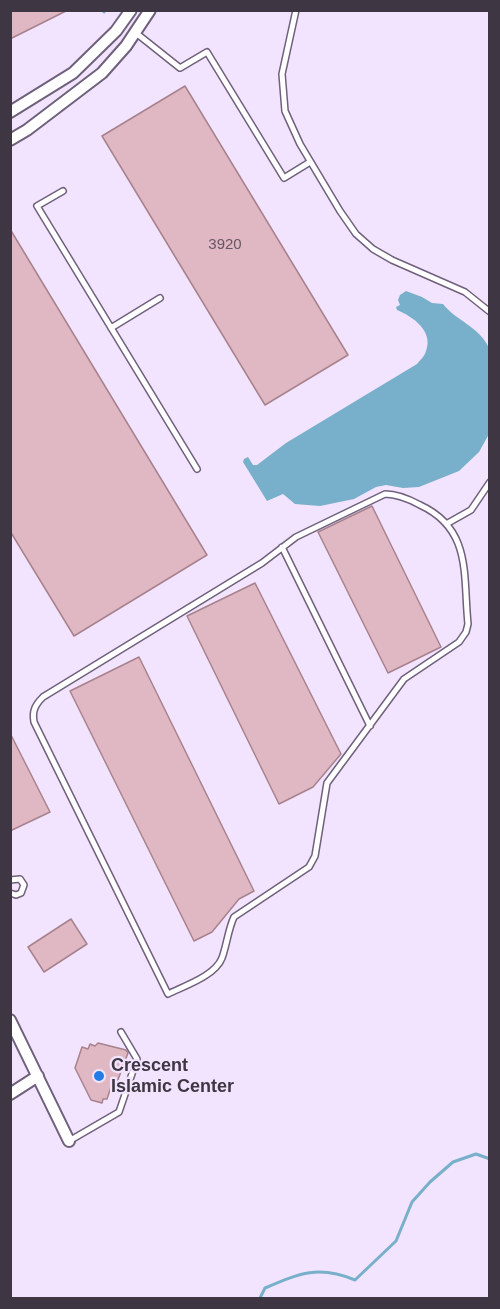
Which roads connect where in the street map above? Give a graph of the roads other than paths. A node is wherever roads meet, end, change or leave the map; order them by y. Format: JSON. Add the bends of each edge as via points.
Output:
{"nodes":[{"id":1,"x":131,"y":10,"type":"edge"},
{"id":2,"x":150,"y":10,"type":"edge"},
{"id":3,"x":296,"y":10,"type":"edge"},
{"id":4,"x":136,"y":33,"type":"junction"},
{"id":5,"x":10,"y":112,"type":"edge"},
{"id":6,"x":10,"y":140,"type":"edge"},
{"id":7,"x":310,"y":162,"type":"junction"},
{"id":8,"x":63,"y":191,"type":"dead end"},
{"id":9,"x":160,"y":298,"type":"dead end"},
{"id":10,"x":489,"y":312,"type":"edge"},
{"id":11,"x":111,"y":328,"type":"junction"},
{"id":12,"x":197,"y":470,"type":"dead end"},
{"id":13,"x":489,"y":482,"type":"edge"},
{"id":14,"x":448,"y":524,"type":"junction"},
{"id":15,"x":282,"y":547,"type":"junction"},
{"id":16,"x":370,"y":726,"type":"junction"},
{"id":17,"x":10,"y":879,"type":"edge"},
{"id":18,"x":10,"y":893,"type":"edge"},
{"id":19,"x":10,"y":1020,"type":"edge"},
{"id":20,"x":121,"y":1032,"type":"dead end"},
{"id":21,"x":38,"y":1076,"type":"junction"},
{"id":22,"x":10,"y":1094,"type":"edge"},
{"id":23,"x":69,"y":1141,"type":"joint"}],
"edges":[{"from":1,"to":5,"type":"street","via":[[116,31],[73,73]]},
{"from":2,"to":4,"type":"street"},
{"from":3,"to":7,"type":"lane","via":[[282,74],[285,111]]},
{"from":4,"to":6,"type":"street","via":[[102,74]]},
{"from":4,"to":7,"type":"lane","via":[[180,68],[207,52],[284,178]]},
{"from":7,"to":10,"type":"lane","via":[[356,234],[392,260],[465,292]]},
{"from":8,"to":11,"type":"lane","via":[[37,206]]},
{"from":9,"to":11,"type":"lane"},
{"from":11,"to":12,"type":"lane"},
{"from":13,"to":14,"type":"lane","via":[[471,510]]},
{"from":14,"to":15,"type":"lane","via":[[429,509],[398,495],[384,494]]},
{"from":14,"to":16,"type":"lane","via":[[461,550],[467,628],[459,642],[404,679]]},
{"from":15,"to":16,"type":"lane"},
{"from":15,"to":16,"type":"lane","via":[[35,705],[34,722],[168,994],[214,969],[221,960],[234,917],[309,867],[315,856],[327,783]]},
{"from":17,"to":18,"type":"lane","via":[[20,879],[24,888],[19,894]]},
{"from":19,"to":21,"type":"street"},
{"from":20,"to":23,"type":"lane","via":[[137,1059],[119,1112]]},
{"from":21,"to":22,"type":"street"},
{"from":21,"to":23,"type":"street"}]}
